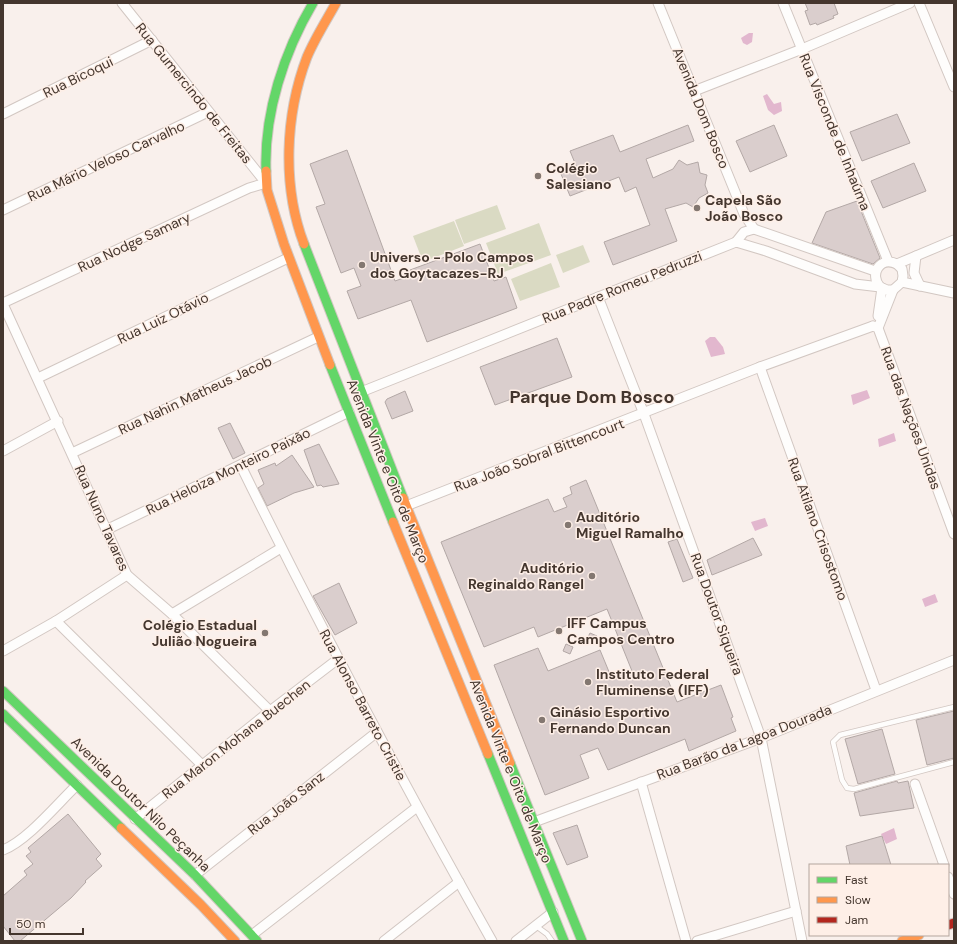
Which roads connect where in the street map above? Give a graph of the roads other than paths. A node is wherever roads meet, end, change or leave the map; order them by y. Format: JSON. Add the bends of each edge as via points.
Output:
{"nodes":[{"id":1,"x":313,"y":3,"type":"edge"},
{"id":2,"x":336,"y":3,"type":"edge"},
{"id":3,"x":658,"y":3,"type":"edge"},
{"id":4,"x":783,"y":3,"type":"edge"},
{"id":5,"x":910,"y":3,"type":"edge"},
{"id":6,"x":919,"y":3,"type":"edge"},
{"id":7,"x":128,"y":5,"type":"edge"},
{"id":8,"x":152,"y":40,"type":"junction"},
{"id":9,"x":802,"y":49,"type":"junction"},
{"id":10,"x":954,"y":87,"type":"edge"},
{"id":11,"x":694,"y":91,"type":"junction"},
{"id":12,"x":208,"y":112,"type":"junction"},
{"id":13,"x":3,"y":114,"type":"edge"},
{"id":14,"x":266,"y":183,"type":"junction"},
{"id":15,"x":3,"y":210,"type":"edge"},
{"id":16,"x":744,"y":214,"type":"junction"},
{"id":17,"x":754,"y":229,"type":"junction"},
{"id":18,"x":744,"y":232,"type":"junction"},
{"id":19,"x":954,"y":240,"type":"edge"},
{"id":20,"x":736,"y":242,"type":"junction"},
{"id":21,"x":916,"y":256,"type":"junction"},
{"id":22,"x":288,"y":258,"type":"junction"},
{"id":23,"x":888,"y":261,"type":"junction"},
{"id":24,"x":897,"y":264,"type":"junction"},
{"id":25,"x":875,"y":271,"type":"junction"},
{"id":26,"x":902,"y":282,"type":"junction"},
{"id":27,"x":920,"y":286,"type":"junction"},
{"id":28,"x":886,"y":289,"type":"junction"},
{"id":29,"x":954,"y":293,"type":"edge"},
{"id":30,"x":598,"y":297,"type":"junction"},
{"id":31,"x":3,"y":303,"type":"edge"},
{"id":32,"x":311,"y":318,"type":"junction"},
{"id":33,"x":7,"y":323,"type":"edge"},
{"id":34,"x":875,"y":327,"type":"junction"},
{"id":35,"x":318,"y":337,"type":"junction"},
{"id":36,"x":760,"y":368,"type":"junction"},
{"id":37,"x":38,"y":378,"type":"junction"},
{"id":38,"x":361,"y":392,"type":"junction"},
{"id":39,"x":350,"y":412,"type":"junction"},
{"id":40,"x":644,"y":414,"type":"junction"},
{"id":41,"x":58,"y":421,"type":"junction"},
{"id":42,"x":3,"y":451,"type":"edge"},
{"id":43,"x":72,"y":453,"type":"junction"},
{"id":44,"x":240,"y":466,"type":"junction"},
{"id":45,"x":400,"y":491,"type":"junction"},
{"id":46,"x":406,"y":506,"type":"junction"},
{"id":47,"x":106,"y":530,"type":"junction"},
{"id":48,"x":954,"y":534,"type":"edge"},
{"id":49,"x":281,"y":548,"type":"junction"},
{"id":50,"x":127,"y":575,"type":"junction"},
{"id":51,"x":172,"y":614,"type":"junction"},
{"id":52,"x":56,"y":621,"type":"junction"},
{"id":53,"x":3,"y":651,"type":"edge"},
{"id":54,"x":338,"y":659,"type":"junction"},
{"id":55,"x":954,"y":660,"type":"edge"},
{"id":56,"x":876,"y":690,"type":"junction"},
{"id":57,"x":3,"y":691,"type":"edge"},
{"id":58,"x":954,"y":707,"type":"edge"},
{"id":59,"x":270,"y":711,"type":"junction"},
{"id":60,"x":3,"y":714,"type":"edge"},
{"id":61,"x":377,"y":732,"type":"junction"},
{"id":62,"x":761,"y":738,"type":"junction"},
{"id":63,"x":488,"y":751,"type":"junction"},
{"id":64,"x":46,"y":755,"type":"junction"},
{"id":65,"x":954,"y":762,"type":"edge"},
{"id":66,"x":202,"y":765,"type":"junction"},
{"id":67,"x":641,"y":782,"type":"junction"},
{"id":68,"x":100,"y":784,"type":"junction"},
{"id":69,"x":915,"y":784,"type":"dead end"},
{"id":70,"x":77,"y":785,"type":"junction"},
{"id":71,"x":417,"y":807,"type":"junction"},
{"id":72,"x":135,"y":819,"type":"junction"},
{"id":73,"x":534,"y":822,"type":"junction"},
{"id":74,"x":3,"y":850,"type":"edge"},
{"id":75,"x":944,"y":864,"type":"edge"},
{"id":76,"x":195,"y":874,"type":"junction"},
{"id":77,"x":949,"y":880,"type":"edge"},
{"id":78,"x":459,"y":882,"type":"junction"},
{"id":79,"x":954,"y":894,"type":"edge"},
{"id":80,"x":201,"y":906,"type":"junction"},
{"id":81,"x":796,"y":911,"type":"junction"},
{"id":82,"x":553,"y":912,"type":"junction"},
{"id":83,"x":536,"y":926,"type":"junction"},
{"id":84,"x":916,"y":936,"type":"edge"},
{"id":85,"x":254,"y":938,"type":"edge"},
{"id":86,"x":232,"y":940,"type":"edge"},
{"id":87,"x":384,"y":941,"type":"edge"},
{"id":88,"x":492,"y":941,"type":"edge"},
{"id":89,"x":516,"y":941,"type":"edge"},
{"id":90,"x":552,"y":941,"type":"edge"},
{"id":91,"x":564,"y":941,"type":"edge"},
{"id":92,"x":582,"y":941,"type":"edge"},
{"id":93,"x":686,"y":941,"type":"edge"},
{"id":94,"x":697,"y":941,"type":"edge"},
{"id":95,"x":802,"y":941,"type":"edge"},
{"id":96,"x":902,"y":941,"type":"edge"}],
"edges":[{"from":1,"to":14,"type":"main road","name":"Avenida Vinte e Oito de Março","via":[[297,30],[278,88],[267,145]]},
{"from":2,"to":38,"type":"main road","name":"Avenida Vinte e Oito de Março","via":[[312,44],[295,97],[291,122],[289,175],[299,230]]},
{"from":3,"to":11,"type":"street","name":"Avenida Dom Bosco"},
{"from":4,"to":9,"type":"street","name":"Rua Visconde de Inhaúma"},
{"from":5,"to":9,"type":"street"},
{"from":6,"to":10,"type":"street"},
{"from":7,"to":8,"type":"street","name":"Rua Gumercindo de Freitas"},
{"from":8,"to":12,"type":"street","name":"Rua Gumercindo de Freitas"},
{"from":8,"to":13,"type":"street","name":"Rua Bicoqui"},
{"from":9,"to":11,"type":"street"},
{"from":9,"to":23,"type":"street","name":"Rua Visconde de Inhaúma"},
{"from":11,"to":16,"type":"street","name":"Avenida Dom Bosco"},
{"from":12,"to":14,"type":"street","name":"Rua Gumercindo de Freitas"},
{"from":12,"to":15,"type":"street","name":"Rua Mário Veloso Carvalho"},
{"from":14,"to":22,"type":"main road","name":"Avenida Vinte e Oito de Março"},
{"from":14,"to":31,"type":"street","name":"Rua Nodge Samary","via":[[249,188]]},
{"from":16,"to":17,"type":"street","name":"Avenida Dom Bosco"},
{"from":16,"to":18,"type":"street","name":"Avenida Dom Bosco"},
{"from":17,"to":18,"type":"street"},
{"from":17,"to":25,"type":"street"},
{"from":18,"to":20,"type":"street"},
{"from":19,"to":21,"type":"street"},
{"from":20,"to":28,"type":"street","via":[[855,284]]},
{"from":20,"to":30,"type":"street","name":"Rua Padre Romeu Pedruzzi"},
{"from":21,"to":24,"type":"street"},
{"from":21,"to":27,"type":"street","via":[[914,273]]},
{"from":22,"to":32,"type":"main road","name":"Avenida Vinte e Oito de Março"},
{"from":22,"to":37,"type":"street","name":"Rua Luiz Otávio"},
{"from":23,"to":24,"type":"street"},
{"from":23,"to":25,"type":"street","via":[[880,264]]},
{"from":24,"to":26,"type":"street","via":[[904,276]]},
{"from":25,"to":28,"type":"street","via":[[874,277]]},
{"from":26,"to":27,"type":"street"},
{"from":26,"to":28,"type":"street"},
{"from":27,"to":29,"type":"street"},
{"from":28,"to":34,"type":"street"},
{"from":30,"to":38,"type":"street","name":"Rua Padre Romeu Pedruzzi"},
{"from":30,"to":40,"type":"street","name":"Rua Doutor Siqueira"},
{"from":31,"to":33,"type":"street","name":"Rua Nuno Tavares"},
{"from":32,"to":35,"type":"main road","name":"Avenida Vinte e Oito de Março"},
{"from":32,"to":38,"type":"main road","via":[[321,327],[348,391],[355,394]]},
{"from":33,"to":37,"type":"street","name":"Rua Nuno Tavares"},
{"from":34,"to":36,"type":"street","name":"Rua João Sobral Bittencourt"},
{"from":34,"to":48,"type":"street","name":"Rua das Nações Unidas"},
{"from":35,"to":39,"type":"main road","name":"Avenida Vinte e Oito de Março"},
{"from":35,"to":43,"type":"street","name":"Rua Nahin Matheus Jacob"},
{"from":36,"to":40,"type":"street","name":"Rua João Sobral Bittencourt"},
{"from":36,"to":56,"type":"street","name":"Rua Atilano Crisostomo"},
{"from":37,"to":41,"type":"street","name":"Rua Nuno Tavares"},
{"from":38,"to":45,"type":"main road","name":"Avenida Vinte e Oito de Março"},
{"from":39,"to":44,"type":"street","name":"Rua Heloiza Monteiro Paixão"},
{"from":39,"to":45,"type":"main road","via":[[359,409],[364,413],[394,487]]},
{"from":39,"to":63,"type":"main road","name":"Avenida Vinte e Oito de Março"},
{"from":40,"to":46,"type":"street","name":"Rua João Sobral Bittencourt"},
{"from":40,"to":62,"type":"street","name":"Rua Doutor Siqueira"},
{"from":41,"to":42,"type":"street"},
{"from":41,"to":43,"type":"street","name":"Rua Nuno Tavares"},
{"from":43,"to":47,"type":"street","name":"Rua Nuno Tavares"},
{"from":44,"to":47,"type":"street","name":"Rua Heloiza Monteiro Paixão"},
{"from":44,"to":49,"type":"street","name":"Rua Alonso Barreto Cristie"},
{"from":45,"to":46,"type":"main road","name":"Avenida Vinte e Oito de Março"},
{"from":46,"to":73,"type":"main road","name":"Avenida Vinte e Oito de Março"},
{"from":47,"to":50,"type":"street","name":"Rua Nuno Tavares"},
{"from":49,"to":51,"type":"street"},
{"from":49,"to":54,"type":"street","name":"Rua Alonso Barreto Cristie"},
{"from":50,"to":51,"type":"street","name":"Rua Nuno Tavares"},
{"from":50,"to":52,"type":"street"},
{"from":51,"to":59,"type":"street","name":"Rua Nuno Tavares"},
{"from":52,"to":53,"type":"street"},
{"from":52,"to":66,"type":"street"},
{"from":54,"to":59,"type":"street","name":"Rua Maron Mohana Buechen"},
{"from":54,"to":61,"type":"street","name":"Rua Alonso Barreto Cristie"},
{"from":55,"to":56,"type":"street","name":"Rua Barão da Lagoa Dourada"},
{"from":56,"to":62,"type":"street","name":"Rua Barão da Lagoa Dourada"},
{"from":57,"to":68,"type":"main road","name":"Avenida Doutor Nilo Peçanha"},
{"from":58,"to":65,"type":"lane","via":[[840,735],[833,742],[842,780],[847,788],[854,789]]},
{"from":59,"to":66,"type":"street","name":"Rua Maron Mohana Buechen"},
{"from":60,"to":64,"type":"main road"},
{"from":61,"to":71,"type":"street","name":"Rua Alonso Barreto Cristie"},
{"from":61,"to":76,"type":"street","name":"Rua João Sanz"},
{"from":62,"to":67,"type":"street","name":"Rua Barão da Lagoa Dourada"},
{"from":62,"to":81,"type":"street","name":"Rua Doutor Siqueira"},
{"from":63,"to":73,"type":"main road","via":[[501,770],[521,817],[526,823]]},
{"from":63,"to":82,"type":"main road","name":"Avenida Vinte e Oito de Março"},
{"from":64,"to":68,"type":"main road","via":[[60,754]]},
{"from":64,"to":70,"type":"main road"},
{"from":66,"to":72,"type":"street","name":"Rua Maron Mohana Buechen"},
{"from":67,"to":73,"type":"street","name":"Rua Barão da Lagoa Dourada"},
{"from":67,"to":93,"type":"street"},
{"from":68,"to":72,"type":"main road","name":"Avenida Doutor Nilo Peçanha"},
{"from":69,"to":75,"type":"street"},
{"from":70,"to":74,"type":"street","via":[[25,836],[12,847]]},
{"from":70,"to":80,"type":"main road"},
{"from":71,"to":78,"type":"street","name":"Rua Alonso Barreto Cristie"},
{"from":71,"to":85,"type":"street"},
{"from":72,"to":76,"type":"main road","name":"Avenida Doutor Nilo Peçanha"},
{"from":73,"to":92,"type":"main road","name":"Avenida Vinte e Oito de Março"},
{"from":76,"to":85,"type":"main road","name":"Avenida Doutor Nilo Peçanha"},
{"from":77,"to":79,"type":"street"},
{"from":78,"to":87,"type":"street"},
{"from":78,"to":88,"type":"street","name":"Rua Alonso Barreto Cristie"},
{"from":80,"to":85,"type":"main road","via":[[209,899],[213,900]]},
{"from":80,"to":86,"type":"main road"},
{"from":81,"to":94,"type":"street"},
{"from":81,"to":95,"type":"street","name":"Rua Doutor Siqueira"},
{"from":82,"to":83,"type":"street"},
{"from":82,"to":91,"type":"main road","name":"Avenida Vinte e Oito de Março"},
{"from":83,"to":89,"type":"street"},
{"from":83,"to":90,"type":"lane"},
{"from":84,"to":96,"type":"main road"}]}
